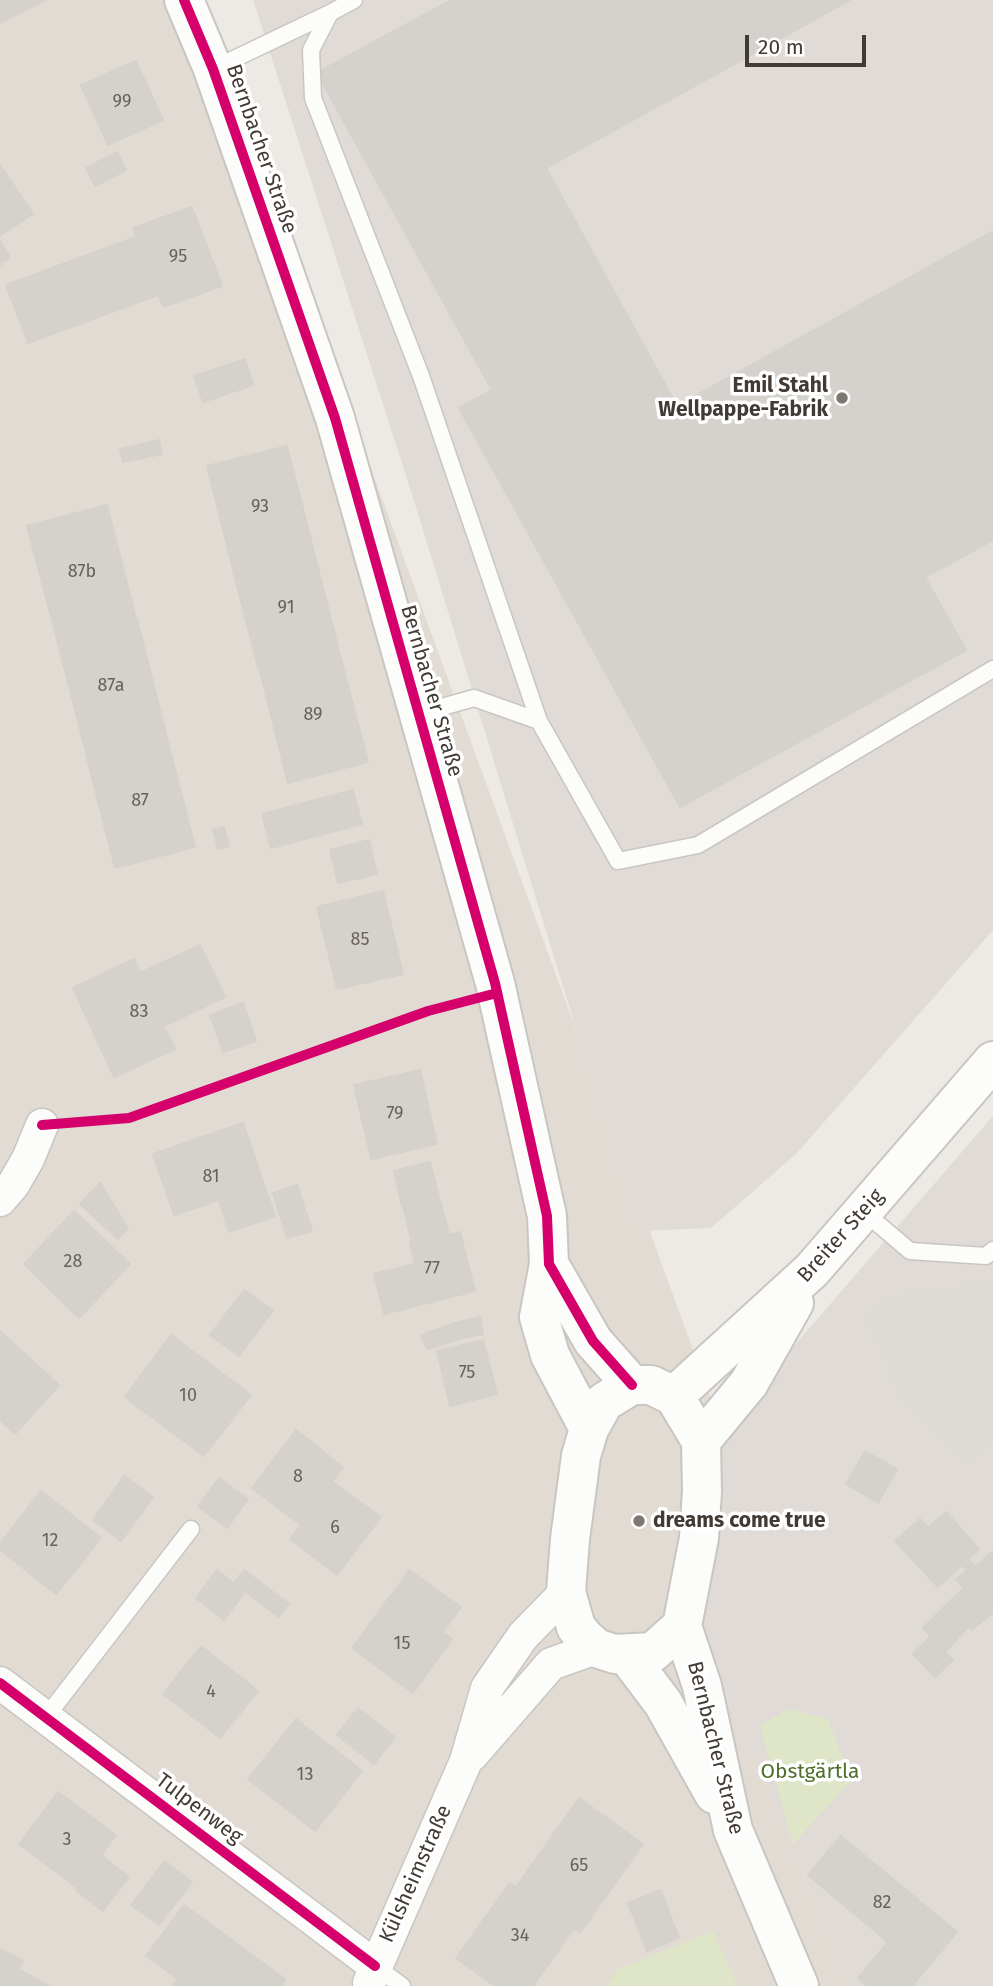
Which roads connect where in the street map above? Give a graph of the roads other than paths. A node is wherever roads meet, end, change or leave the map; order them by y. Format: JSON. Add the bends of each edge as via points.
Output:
{"nodes":[{"id":1,"x":184,"y":0,"type":"edge"},
{"id":2,"x":354,"y":0,"type":"edge"},
{"id":3,"x":330,"y":13,"type":"junction"},
{"id":4,"x":213,"y":69,"type":"junction"},
{"id":5,"x":993,"y":669,"type":"edge"},
{"id":6,"x":417,"y":714,"type":"junction"},
{"id":7,"x":539,"y":721,"type":"junction"},
{"id":8,"x":993,"y":1061,"type":"edge"},
{"id":9,"x":42,"y":1125,"type":"dead end"},
{"id":10,"x":0,"y":1200,"type":"edge"},
{"id":11,"x":864,"y":1212,"type":"junction"},
{"id":12,"x":993,"y":1251,"type":"edge"},
{"id":13,"x":548,"y":1265,"type":"junction"},
{"id":14,"x":812,"y":1270,"type":"junction"},
{"id":15,"x":632,"y":1385,"type":"junction"},
{"id":16,"x":674,"y":1396,"type":"junction"},
{"id":17,"x":589,"y":1429,"type":"junction"},
{"id":18,"x":701,"y":1441,"type":"junction"},
{"id":19,"x":191,"y":1529,"type":"dead end"},
{"id":20,"x":566,"y":1592,"type":"junction"},
{"id":21,"x":682,"y":1626,"type":"junction"},
{"id":22,"x":611,"y":1651,"type":"junction"},
{"id":23,"x":0,"y":1683,"type":"edge"},
{"id":24,"x":46,"y":1717,"type":"junction"},
{"id":25,"x":466,"y":1761,"type":"junction"},
{"id":26,"x":733,"y":1830,"type":"junction"},
{"id":27,"x":372,"y":1976,"type":"edge"},
{"id":28,"x":402,"y":1986,"type":"edge"},
{"id":29,"x":799,"y":1986,"type":"edge"}],
"edges":[{"from":1,"to":4,"type":"street","name":"Bernbacher Straße"},
{"from":2,"to":3,"type":"lane"},
{"from":3,"to":4,"type":"lane"},
{"from":3,"to":7,"type":"lane","via":[[311,50],[313,98],[421,376]]},
{"from":4,"to":6,"type":"street","name":"Bernbacher Straße","via":[[335,418]]},
{"from":5,"to":7,"type":"lane","via":[[698,845],[618,860]]},
{"from":6,"to":7,"type":"lane","via":[[474,698]]},
{"from":6,"to":13,"type":"street","name":"Bernbacher Straße","via":[[495,983],[547,1216]]},
{"from":8,"to":11,"type":"street","name":"Breiter Steig"},
{"from":9,"to":10,"type":"street","via":[[13,1185]]},
{"from":11,"to":12,"type":"lane","via":[[910,1251],[986,1256]]},
{"from":11,"to":14,"type":"street","name":"Breiter Steig"},
{"from":13,"to":15,"type":"street","name":"Bernbacher Straße","via":[[593,1341]]},
{"from":13,"to":17,"type":"street","via":[[539,1317],[550,1355]]},
{"from":14,"to":16,"type":"street","name":"Breiter Steig"},
{"from":14,"to":18,"type":"street","via":[[749,1383]]},
{"from":15,"to":16,"type":"street","via":[[651,1385]]},
{"from":15,"to":17,"type":"street","via":[[604,1402]]},
{"from":16,"to":18,"type":"street"},
{"from":17,"to":20,"type":"street","via":[[581,1456]]},
{"from":18,"to":21,"type":"street","via":[[699,1538]]},
{"from":19,"to":24,"type":"lane"},
{"from":20,"to":22,"type":"street","via":[[576,1628]]},
{"from":20,"to":25,"type":"street","name":"Külsheimstraße","via":[[523,1636],[487,1688]]},
{"from":21,"to":22,"type":"street","via":[[653,1652]]},
{"from":21,"to":26,"type":"street","name":"Bernbacher Straße","via":[[702,1686]]},
{"from":22,"to":25,"type":"street","name":"Külsheimstraße","via":[[551,1664]]},
{"from":22,"to":26,"type":"street","via":[[663,1703]]},
{"from":23,"to":24,"type":"street","name":"Tulpenweg"},
{"from":24,"to":27,"type":"street","name":"Tulpenweg"},
{"from":25,"to":27,"type":"street","name":"Külsheimstraße"},
{"from":26,"to":29,"type":"street","name":"Bernbacher Straße"},
{"from":27,"to":28,"type":"lane"}]}
